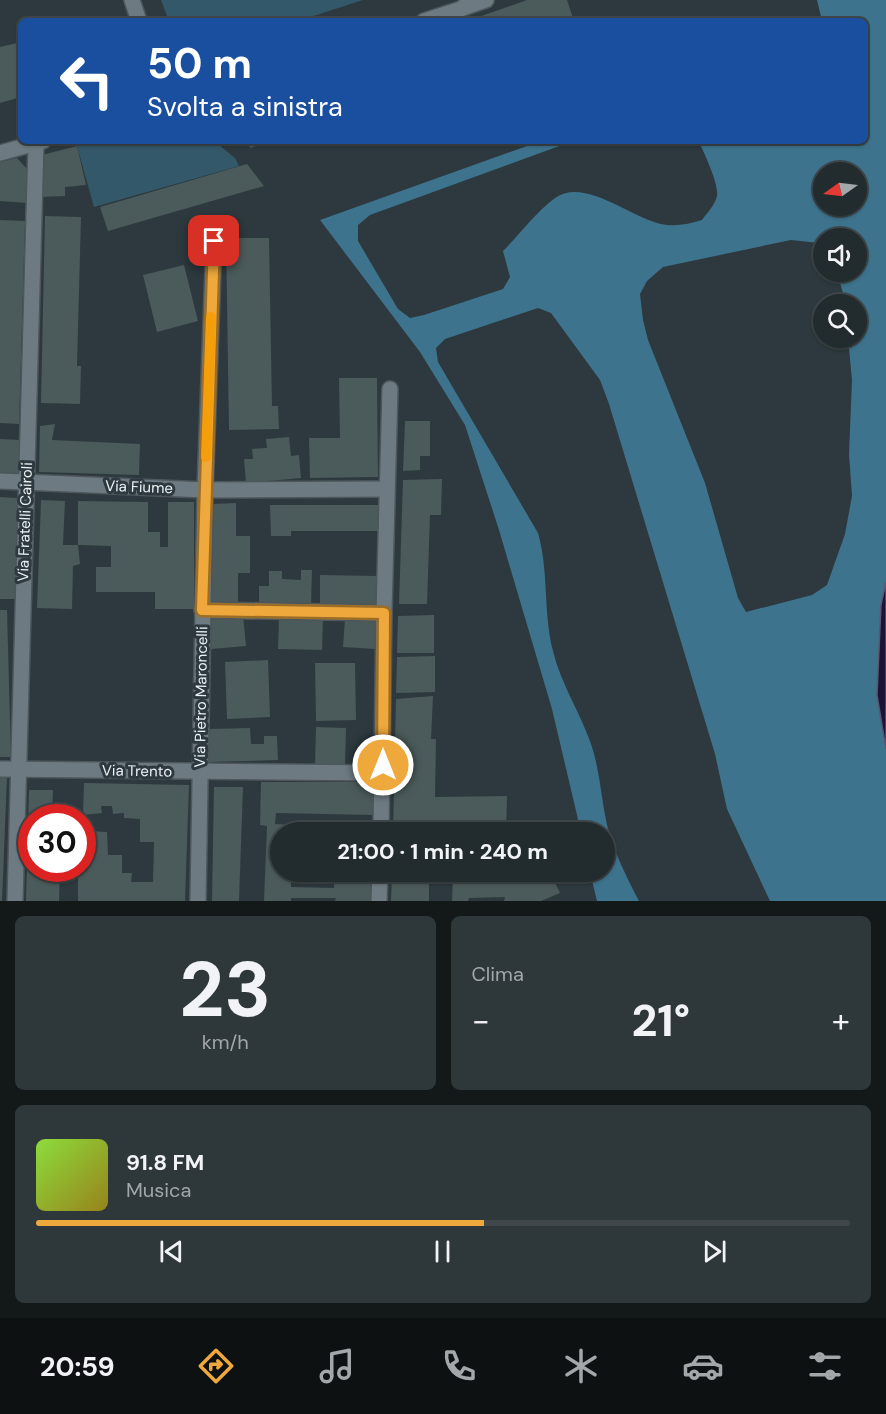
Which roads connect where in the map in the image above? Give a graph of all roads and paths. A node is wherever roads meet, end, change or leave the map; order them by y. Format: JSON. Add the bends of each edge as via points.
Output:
{"nodes":[{"id":1,"x":132,"y":0,"type":"edge"},
{"id":2,"x":486,"y":0,"type":"edge"},
{"id":3,"x":466,"y":4,"type":"edge"},
{"id":4,"x":138,"y":18,"type":"edge"},
{"id":5,"x":431,"y":18,"type":"edge"},
{"id":6,"x":33,"y":144,"type":"edge"},
{"id":7,"x":40,"y":144,"type":"edge"},
{"id":8,"x":0,"y":153,"type":"edge"},
{"id":9,"x":214,"y":241,"type":"dead end"},
{"id":10,"x":390,"y":389,"type":"dead end"},
{"id":11,"x":0,"y":481,"type":"edge"},
{"id":12,"x":27,"y":482,"type":"junction"},
{"id":13,"x":387,"y":489,"type":"junction"},
{"id":14,"x":205,"y":490,"type":"junction"},
{"id":15,"x":202,"y":610,"type":"junction"},
{"id":16,"x":384,"y":613,"type":"junction"},
{"id":17,"x":0,"y":769,"type":"edge"},
{"id":18,"x":19,"y":770,"type":"junction"},
{"id":19,"x":200,"y":772,"type":"junction"},
{"id":20,"x":383,"y":773,"type":"junction"},
{"id":21,"x":381,"y":822,"type":"edge"},
{"id":22,"x":380,"y":882,"type":"edge"},
{"id":23,"x":15,"y":901,"type":"edge"},
{"id":24,"x":198,"y":901,"type":"edge"},
{"id":25,"x":379,"y":901,"type":"edge"}],
"edges":[{"from":1,"to":4,"type":"street"},
{"from":2,"to":3,"type":"street"},
{"from":3,"to":5,"type":"street"},
{"from":6,"to":8,"type":"street"},
{"from":7,"to":12,"type":"street","name":"Via Fratelli Cairoli"},
{"from":9,"to":14,"type":"street","name":"Via Pietro Maroncelli"},
{"from":10,"to":13,"type":"street"},
{"from":11,"to":12,"type":"street","name":"Via Fiume"},
{"from":12,"to":14,"type":"street","name":"Via Fiume"},
{"from":12,"to":18,"type":"street","name":"Via Fratelli Cairoli"},
{"from":13,"to":14,"type":"street","name":"Via Fiume"},
{"from":13,"to":16,"type":"street"},
{"from":14,"to":15,"type":"street","name":"Via Pietro Maroncelli"},
{"from":15,"to":16,"type":"street"},
{"from":15,"to":19,"type":"street","name":"Via Pietro Maroncelli"},
{"from":16,"to":20,"type":"street"},
{"from":17,"to":18,"type":"street","name":"Via Trento"},
{"from":18,"to":19,"type":"street","name":"Via Trento"},
{"from":18,"to":23,"type":"street","name":"Via Fratelli Cairoli"},
{"from":19,"to":20,"type":"street","name":"Via Trento"},
{"from":19,"to":24,"type":"street","name":"Via Pietro Maroncelli"},
{"from":20,"to":21,"type":"street"},
{"from":22,"to":25,"type":"street"}]}
